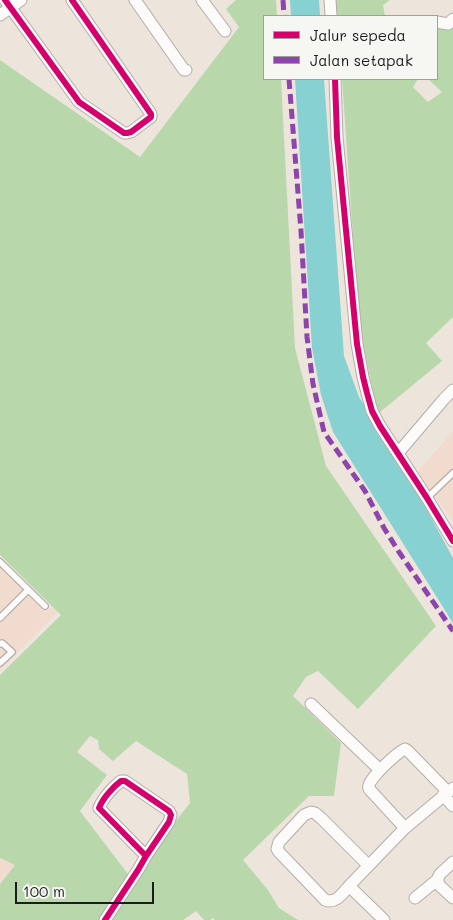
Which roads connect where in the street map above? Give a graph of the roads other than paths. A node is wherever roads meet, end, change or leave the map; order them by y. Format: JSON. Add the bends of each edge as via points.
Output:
{"nodes":[{"id":1,"x":21,"y":0,"type":"edge"},
{"id":2,"x":72,"y":0,"type":"edge"},
{"id":3,"x":134,"y":0,"type":"edge"},
{"id":4,"x":202,"y":0,"type":"edge"},
{"id":5,"x":330,"y":0,"type":"edge"},
{"id":6,"x":7,"y":4,"type":"edge"},
{"id":7,"x":0,"y":15,"type":"edge"},
{"id":8,"x":331,"y":15,"type":"edge"},
{"id":9,"x":453,"y":19,"type":"edge"},
{"id":10,"x":438,"y":22,"type":"edge"},
{"id":11,"x":225,"y":31,"type":"dead end"},
{"id":12,"x":186,"y":70,"type":"dead end"},
{"id":13,"x":335,"y":80,"type":"edge"},
{"id":14,"x":453,"y":390,"type":"edge"},
{"id":15,"x":398,"y":453,"type":"junction"},
{"id":16,"x":453,"y":472,"type":"edge"},
{"id":17,"x":427,"y":498,"type":"junction"},
{"id":18,"x":453,"y":541,"type":"edge"},
{"id":19,"x":0,"y":562,"type":"edge"},
{"id":20,"x":28,"y":590,"type":"junction"},
{"id":21,"x":45,"y":606,"type":"dead end"},
{"id":22,"x":0,"y":618,"type":"edge"},
{"id":23,"x":0,"y":644,"type":"edge"},
{"id":24,"x":0,"y":664,"type":"edge"},
{"id":25,"x":311,"y":704,"type":"dead end"},
{"id":26,"x":380,"y":770,"type":"junction"},
{"id":27,"x":448,"y":792,"type":"edge"},
{"id":28,"x":453,"y":806,"type":"edge"},
{"id":29,"x":405,"y":828,"type":"junction"},
{"id":30,"x":146,"y":856,"type":"junction"},
{"id":31,"x":453,"y":862,"type":"edge"},
{"id":32,"x":368,"y":865,"type":"junction"},
{"id":33,"x":437,"y":880,"type":"junction"},
{"id":34,"x":348,"y":886,"type":"junction"},
{"id":35,"x":414,"y":898,"type":"dead end"},
{"id":36,"x":453,"y":898,"type":"edge"},
{"id":37,"x":105,"y":920,"type":"edge"},
{"id":38,"x":384,"y":920,"type":"edge"}],
"edges":[{"from":1,"to":6,"type":"street"},
{"from":2,"to":6,"type":"street","via":[[152,114],[131,132],[124,132],[79,102]]},
{"from":3,"to":12,"type":"street"},
{"from":4,"to":11,"type":"street"},
{"from":5,"to":8,"type":"street"},
{"from":6,"to":7,"type":"street"},
{"from":9,"to":10,"type":"street","via":[[448,24]]},
{"from":13,"to":15,"type":"street","via":[[337,137],[358,352],[372,411]]},
{"from":14,"to":15,"type":"street"},
{"from":15,"to":17,"type":"street"},
{"from":16,"to":17,"type":"lane"},
{"from":17,"to":18,"type":"street"},
{"from":19,"to":20,"type":"lane"},
{"from":20,"to":21,"type":"lane"},
{"from":20,"to":22,"type":"lane"},
{"from":23,"to":24,"type":"lane","via":[[12,652]]},
{"from":25,"to":26,"type":"street"},
{"from":26,"to":27,"type":"street","via":[[405,749]]},
{"from":26,"to":29,"type":"street","via":[[368,786]]},
{"from":27,"to":28,"type":"street"},
{"from":27,"to":29,"type":"street"},
{"from":29,"to":32,"type":"street"},
{"from":30,"to":30,"type":"street","via":[[170,822],[169,811],[121,781],[100,808]]},
{"from":30,"to":37,"type":"street"},
{"from":31,"to":33,"type":"street"},
{"from":32,"to":34,"type":"street"},
{"from":32,"to":34,"type":"street","via":[[312,812],[304,815],[279,842],[279,852],[325,900],[335,900]]},
{"from":33,"to":35,"type":"street"},
{"from":33,"to":36,"type":"street"},
{"from":34,"to":38,"type":"street"}]}
